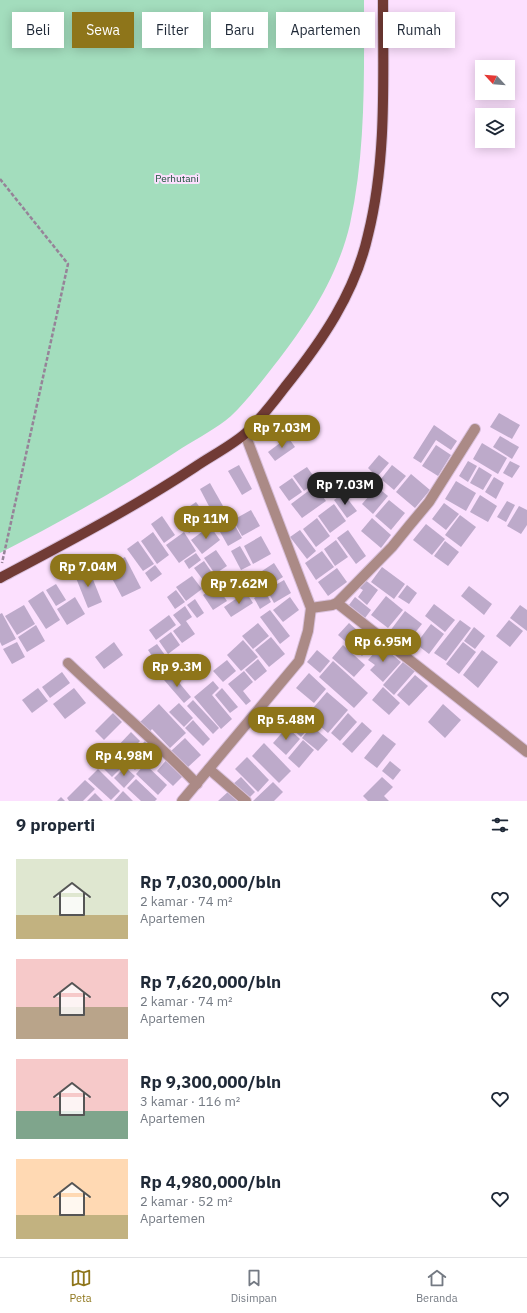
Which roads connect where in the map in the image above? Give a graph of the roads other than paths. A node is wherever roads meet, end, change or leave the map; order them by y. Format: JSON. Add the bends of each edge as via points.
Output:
{"nodes":[{"id":1,"x":383,"y":0,"type":"edge"},
{"id":2,"x":475,"y":429,"type":"dead end"},
{"id":3,"x":245,"y":434,"type":"junction"},
{"id":4,"x":0,"y":578,"type":"edge"},
{"id":5,"x":337,"y":603,"type":"junction"},
{"id":6,"x":310,"y":608,"type":"junction"},
{"id":7,"x":68,"y":663,"type":"dead end"},
{"id":8,"x":527,"y":752,"type":"edge"},
{"id":9,"x":209,"y":769,"type":"junction"},
{"id":10,"x":197,"y":784,"type":"junction"},
{"id":11,"x":182,"y":801,"type":"edge"},
{"id":12,"x":246,"y":801,"type":"edge"}],
"edges":[{"from":1,"to":3,"type":"main road","via":[[384,98],[378,185],[364,250],[339,312],[306,361]]},
{"from":2,"to":5,"type":"street","via":[[429,502],[392,547]]},
{"from":3,"to":4,"type":"main road","via":[[170,483],[75,539]]},
{"from":3,"to":6,"type":"street"},
{"from":5,"to":6,"type":"street"},
{"from":5,"to":8,"type":"street"},
{"from":6,"to":9,"type":"street","via":[[308,631],[299,661]]},
{"from":7,"to":10,"type":"street","via":[[162,748]]},
{"from":9,"to":10,"type":"street"},
{"from":9,"to":12,"type":"street"},
{"from":10,"to":11,"type":"street"}]}
